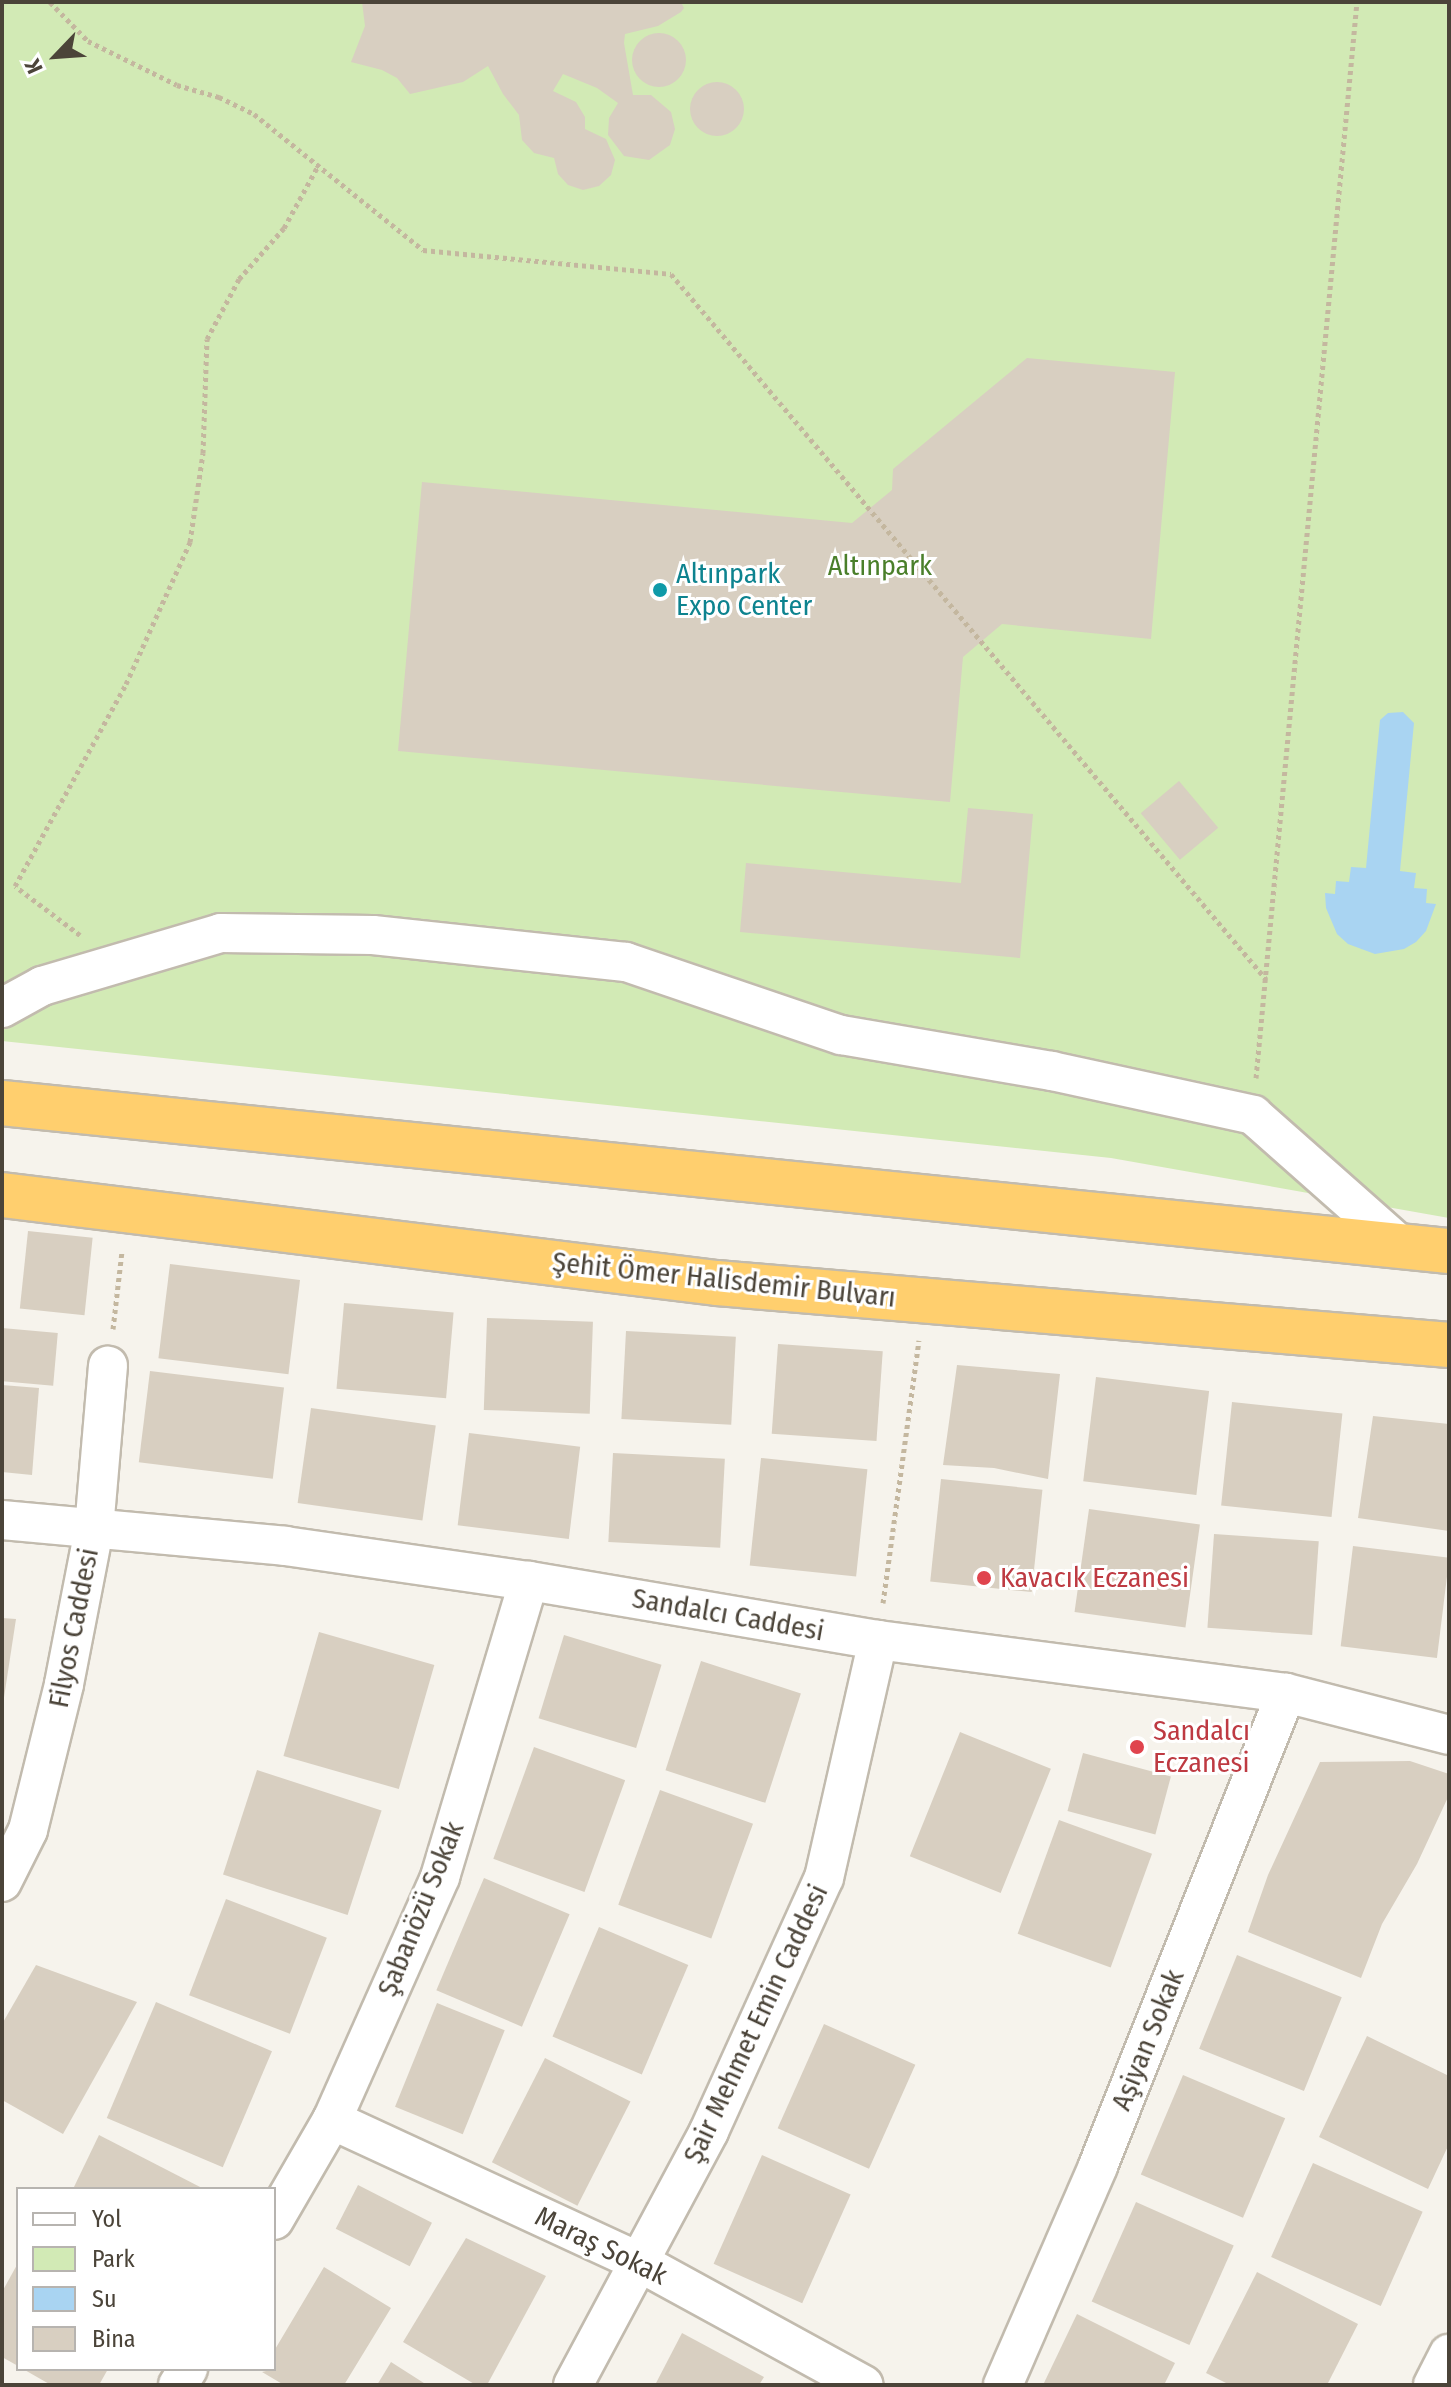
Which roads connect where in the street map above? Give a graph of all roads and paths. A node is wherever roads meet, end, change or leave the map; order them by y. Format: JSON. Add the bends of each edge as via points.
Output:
{"nodes":[{"id":1,"x":50,"y":2,"type":"edge"},
{"id":2,"x":1357,"y":2,"type":"edge"},
{"id":3,"x":318,"y":166,"type":"junction"},
{"id":4,"x":117,"y":963,"type":"junction"},
{"id":5,"x":1266,"y":979,"type":"junction"},
{"id":6,"x":2,"y":1008,"type":"edge"},
{"id":7,"x":2,"y":1103,"type":"edge"},
{"id":8,"x":1253,"y":1115,"type":"junction"},
{"id":9,"x":2,"y":1195,"type":"edge"},
{"id":10,"x":126,"y":1210,"type":"junction"},
{"id":11,"x":1401,"y":1246,"type":"junction"},
{"id":12,"x":1449,"y":1251,"type":"edge"},
{"id":13,"x":925,"y":1300,"type":"junction"},
{"id":14,"x":1449,"y":1345,"type":"edge"},
{"id":15,"x":108,"y":1366,"type":"joint"},
{"id":16,"x":2,"y":1520,"type":"edge"},
{"id":17,"x":94,"y":1529,"type":"junction"},
{"id":18,"x":529,"y":1581,"type":"junction"},
{"id":19,"x":878,"y":1640,"type":"junction"},
{"id":20,"x":1286,"y":1693,"type":"junction"},
{"id":21,"x":1449,"y":1735,"type":"edge"},
{"id":22,"x":2,"y":1882,"type":"edge"},
{"id":23,"x":332,"y":2120,"type":"junction"},
{"id":24,"x":276,"y":2217,"type":"edge"},
{"id":25,"x":639,"y":2262,"type":"junction"},
{"id":26,"x":573,"y":2385,"type":"edge"},
{"id":27,"x":864,"y":2385,"type":"edge"},
{"id":28,"x":1003,"y":2385,"type":"edge"}],
"edges":[{"from":1,"to":3,"type":"path","via":[[88,41],[177,85],[254,114]]},
{"from":2,"to":5,"type":"path"},
{"from":3,"to":4,"type":"path","via":[[284,228],[239,279],[207,339],[203,453],[190,542],[126,684],[15,886]]},
{"from":3,"to":5,"type":"path","via":[[423,250],[671,274]]},
{"from":4,"to":6,"type":"street","via":[[42,986]]},
{"from":4,"to":8,"type":"street","via":[[221,933],[373,935],[626,962],[841,1035],[1052,1071]]},
{"from":5,"to":8,"type":"path"},
{"from":7,"to":11,"type":"highway"},
{"from":8,"to":11,"type":"street"},
{"from":9,"to":10,"type":"highway","name":"Şehit Ömer Halisdemir Bulvarı"},
{"from":10,"to":13,"type":"highway","name":"Şehit Ömer Halisdemir Bulvarı","via":[[717,1283]]},
{"from":10,"to":15,"type":"path"},
{"from":11,"to":12,"type":"highway"},
{"from":13,"to":14,"type":"highway","name":"Şehit Ömer Halisdemir Bulvarı"},
{"from":13,"to":19,"type":"path"},
{"from":15,"to":17,"type":"street","name":"Filyos Caddesi"},
{"from":16,"to":17,"type":"street","name":"Sandalcı Caddesi"},
{"from":17,"to":18,"type":"street","name":"Sandalcı Caddesi","via":[[285,1546]]},
{"from":17,"to":22,"type":"street","name":"Filyos Caddesi","via":[[28,1830]]},
{"from":18,"to":19,"type":"street","name":"Sandalcı Caddesi"},
{"from":18,"to":23,"type":"street","name":"Şabanözü Sokak","via":[[440,1877]]},
{"from":19,"to":20,"type":"street","name":"Sandalcı Caddesi"},
{"from":19,"to":25,"type":"street","name":"Şair Mehmet Emin Caddesi","via":[[824,1878],[709,2131]]},
{"from":20,"to":21,"type":"street","name":"Sandalcı Caddesi"},
{"from":20,"to":28,"type":"street","name":"Aşiyan Sokak","via":[[1098,2166]]},
{"from":23,"to":24,"type":"street","name":"Şabanözü Sokak"},
{"from":23,"to":25,"type":"street","name":"Maraş Sokak"},
{"from":25,"to":26,"type":"street","name":"Şair Mehmet Emin Caddesi"},
{"from":25,"to":27,"type":"street","name":"Maraş Sokak"}]}
